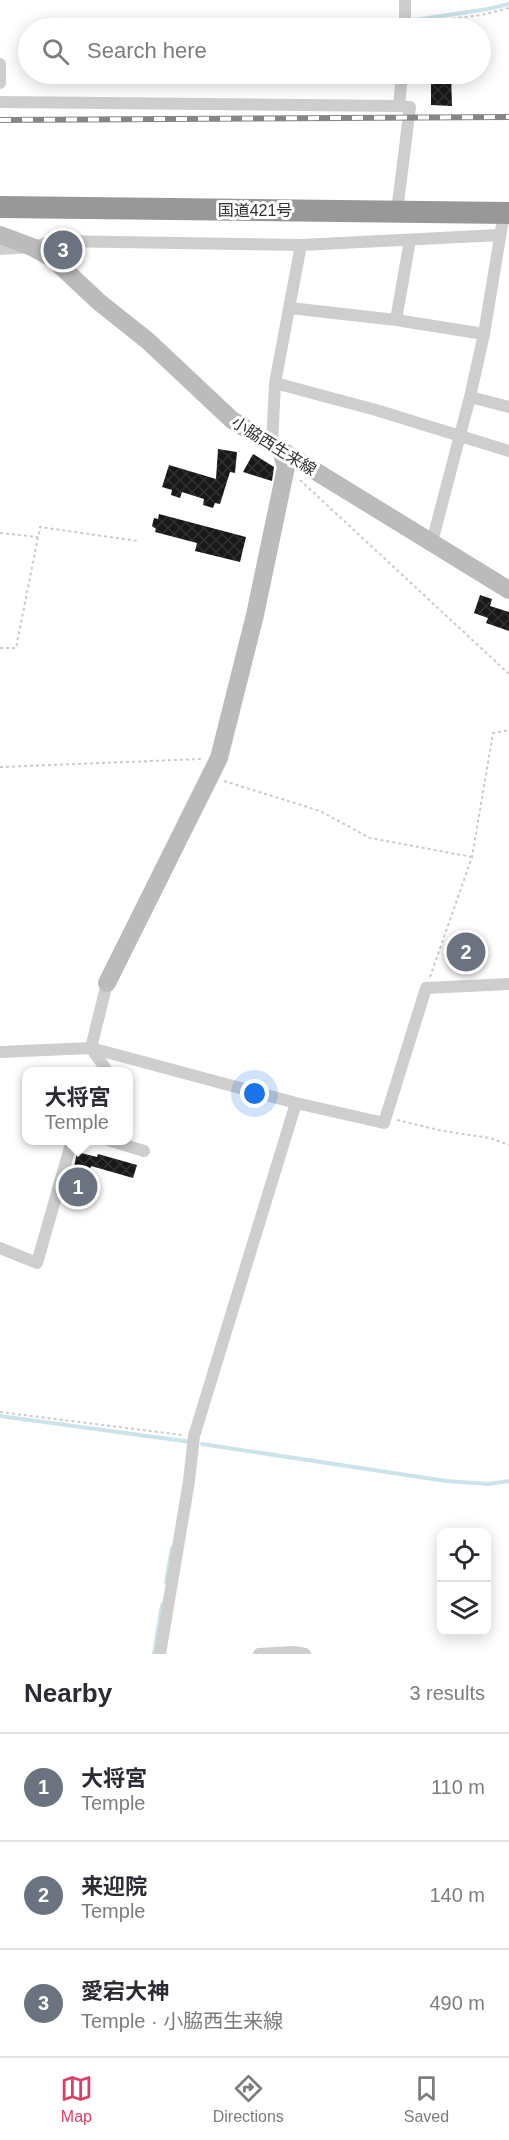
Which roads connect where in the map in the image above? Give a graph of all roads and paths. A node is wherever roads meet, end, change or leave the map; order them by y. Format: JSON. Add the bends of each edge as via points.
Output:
{"nodes":[{"id":1,"x":405,"y":0,"type":"edge"},
{"id":2,"x":509,"y":8,"type":"edge"},
{"id":3,"x":405,"y":18,"type":"edge"},
{"id":4,"x":462,"y":18,"type":"edge"},
{"id":5,"x":0,"y":64,"type":"edge"},
{"id":6,"x":0,"y":83,"type":"edge"},
{"id":7,"x":401,"y":84,"type":"edge"},
{"id":8,"x":0,"y":102,"type":"edge"},
{"id":9,"x":399,"y":106,"type":"junction"},
{"id":10,"x":0,"y":207,"type":"edge"},
{"id":11,"x":397,"y":211,"type":"junction"},
{"id":12,"x":506,"y":213,"type":"edge"},
{"id":13,"x":0,"y":235,"type":"edge"},
{"id":14,"x":500,"y":236,"type":"junction"},
{"id":15,"x":410,"y":240,"type":"junction"},
{"id":16,"x":301,"y":245,"type":"junction"},
{"id":17,"x":32,"y":247,"type":"junction"},
{"id":18,"x":0,"y":249,"type":"edge"},
{"id":19,"x":290,"y":308,"type":"junction"},
{"id":20,"x":396,"y":320,"type":"junction"},
{"id":21,"x":484,"y":334,"type":"junction"},
{"id":22,"x":275,"y":383,"type":"junction"},
{"id":23,"x":470,"y":397,"type":"junction"},
{"id":24,"x":509,"y":406,"type":"edge"},
{"id":25,"x":461,"y":436,"type":"junction"},
{"id":26,"x":509,"y":451,"type":"edge"},
{"id":27,"x":280,"y":454,"type":"junction"},
{"id":28,"x":0,"y":533,"type":"edge"},
{"id":29,"x":38,"y":537,"type":"junction"},
{"id":30,"x":138,"y":541,"type":"dead end"},
{"id":31,"x":432,"y":542,"type":"junction"},
{"id":32,"x":509,"y":590,"type":"edge"},
{"id":33,"x":0,"y":648,"type":"edge"},
{"id":34,"x":509,"y":674,"type":"edge"},
{"id":35,"x":509,"y":730,"type":"edge"},
{"id":36,"x":219,"y":758,"type":"junction"},
{"id":37,"x":0,"y":767,"type":"edge"},
{"id":38,"x":209,"y":777,"type":"junction"},
{"id":39,"x":472,"y":857,"type":"junction"},
{"id":40,"x":107,"y":983,"type":"joint"},
{"id":41,"x":509,"y":984,"type":"edge"},
{"id":42,"x":426,"y":988,"type":"junction"},
{"id":43,"x":91,"y":1048,"type":"junction"},
{"id":44,"x":0,"y":1052,"type":"edge"},
{"id":45,"x":105,"y":1067,"type":"edge"},
{"id":46,"x":296,"y":1103,"type":"junction"},
{"id":47,"x":386,"y":1117,"type":"junction"},
{"id":48,"x":71,"y":1145,"type":"edge"},
{"id":49,"x":124,"y":1145,"type":"edge"},
{"id":50,"x":509,"y":1145,"type":"edge"},
{"id":51,"x":144,"y":1151,"type":"dead end"},
{"id":52,"x":0,"y":1248,"type":"edge"},
{"id":53,"x":0,"y":1412,"type":"edge"},
{"id":54,"x":194,"y":1436,"type":"junction"},
{"id":55,"x":160,"y":1654,"type":"edge"},
{"id":56,"x":259,"y":1654,"type":"edge"},
{"id":57,"x":305,"y":1654,"type":"edge"}],
"edges":[{"from":1,"to":3,"type":"street"},
{"from":2,"to":4,"type":"path"},
{"from":5,"to":6,"type":"street"},
{"from":7,"to":9,"type":"street"},
{"from":8,"to":9,"type":"street"},
{"from":9,"to":11,"type":"street","via":[[410,107]]},
{"from":10,"to":11,"type":"highway","name":"国道421号"},
{"from":11,"to":12,"type":"highway","name":"国道421号"},
{"from":12,"to":14,"type":"street"},
{"from":13,"to":17,"type":"main road","name":"小脇西生来線"},
{"from":14,"to":15,"type":"street"},
{"from":14,"to":21,"type":"street"},
{"from":15,"to":16,"type":"street"},
{"from":15,"to":20,"type":"street"},
{"from":16,"to":17,"type":"street","via":[[54,241]]},
{"from":16,"to":19,"type":"street"},
{"from":17,"to":18,"type":"street"},
{"from":17,"to":27,"type":"main road","name":"小脇西生来線","via":[[52,258],[232,420]]},
{"from":19,"to":20,"type":"street"},
{"from":19,"to":22,"type":"street"},
{"from":20,"to":21,"type":"street"},
{"from":21,"to":23,"type":"street"},
{"from":22,"to":25,"type":"street"},
{"from":22,"to":27,"type":"street"},
{"from":23,"to":24,"type":"street"},
{"from":23,"to":25,"type":"street"},
{"from":25,"to":26,"type":"street"},
{"from":25,"to":31,"type":"street"},
{"from":27,"to":31,"type":"main road","name":"小脇西生来線"},
{"from":27,"to":34,"type":"path"},
{"from":27,"to":36,"type":"main road","via":[[255,615]]},
{"from":28,"to":29,"type":"path"},
{"from":29,"to":30,"type":"path","via":[[40,527]]},
{"from":29,"to":33,"type":"path","via":[[16,648]]},
{"from":31,"to":32,"type":"main road","name":"小脇西生来線"},
{"from":35,"to":39,"type":"path","via":[[493,733]]},
{"from":36,"to":37,"type":"path"},
{"from":36,"to":38,"type":"main road"},
{"from":38,"to":39,"type":"path","via":[[320,811],[370,838]]},
{"from":38,"to":40,"type":"main road"},
{"from":39,"to":42,"type":"path"},
{"from":40,"to":43,"type":"street"},
{"from":41,"to":42,"type":"street"},
{"from":42,"to":47,"type":"street"},
{"from":43,"to":44,"type":"street"},
{"from":43,"to":45,"type":"street"},
{"from":43,"to":46,"type":"street"},
{"from":46,"to":47,"type":"street","via":[[384,1123]]},
{"from":46,"to":54,"type":"street"},
{"from":47,"to":50,"type":"path"},
{"from":48,"to":52,"type":"street","via":[[37,1263]]},
{"from":49,"to":51,"type":"street"},
{"from":53,"to":54,"type":"path"},
{"from":54,"to":55,"type":"street"},
{"from":56,"to":57,"type":"street"}]}
